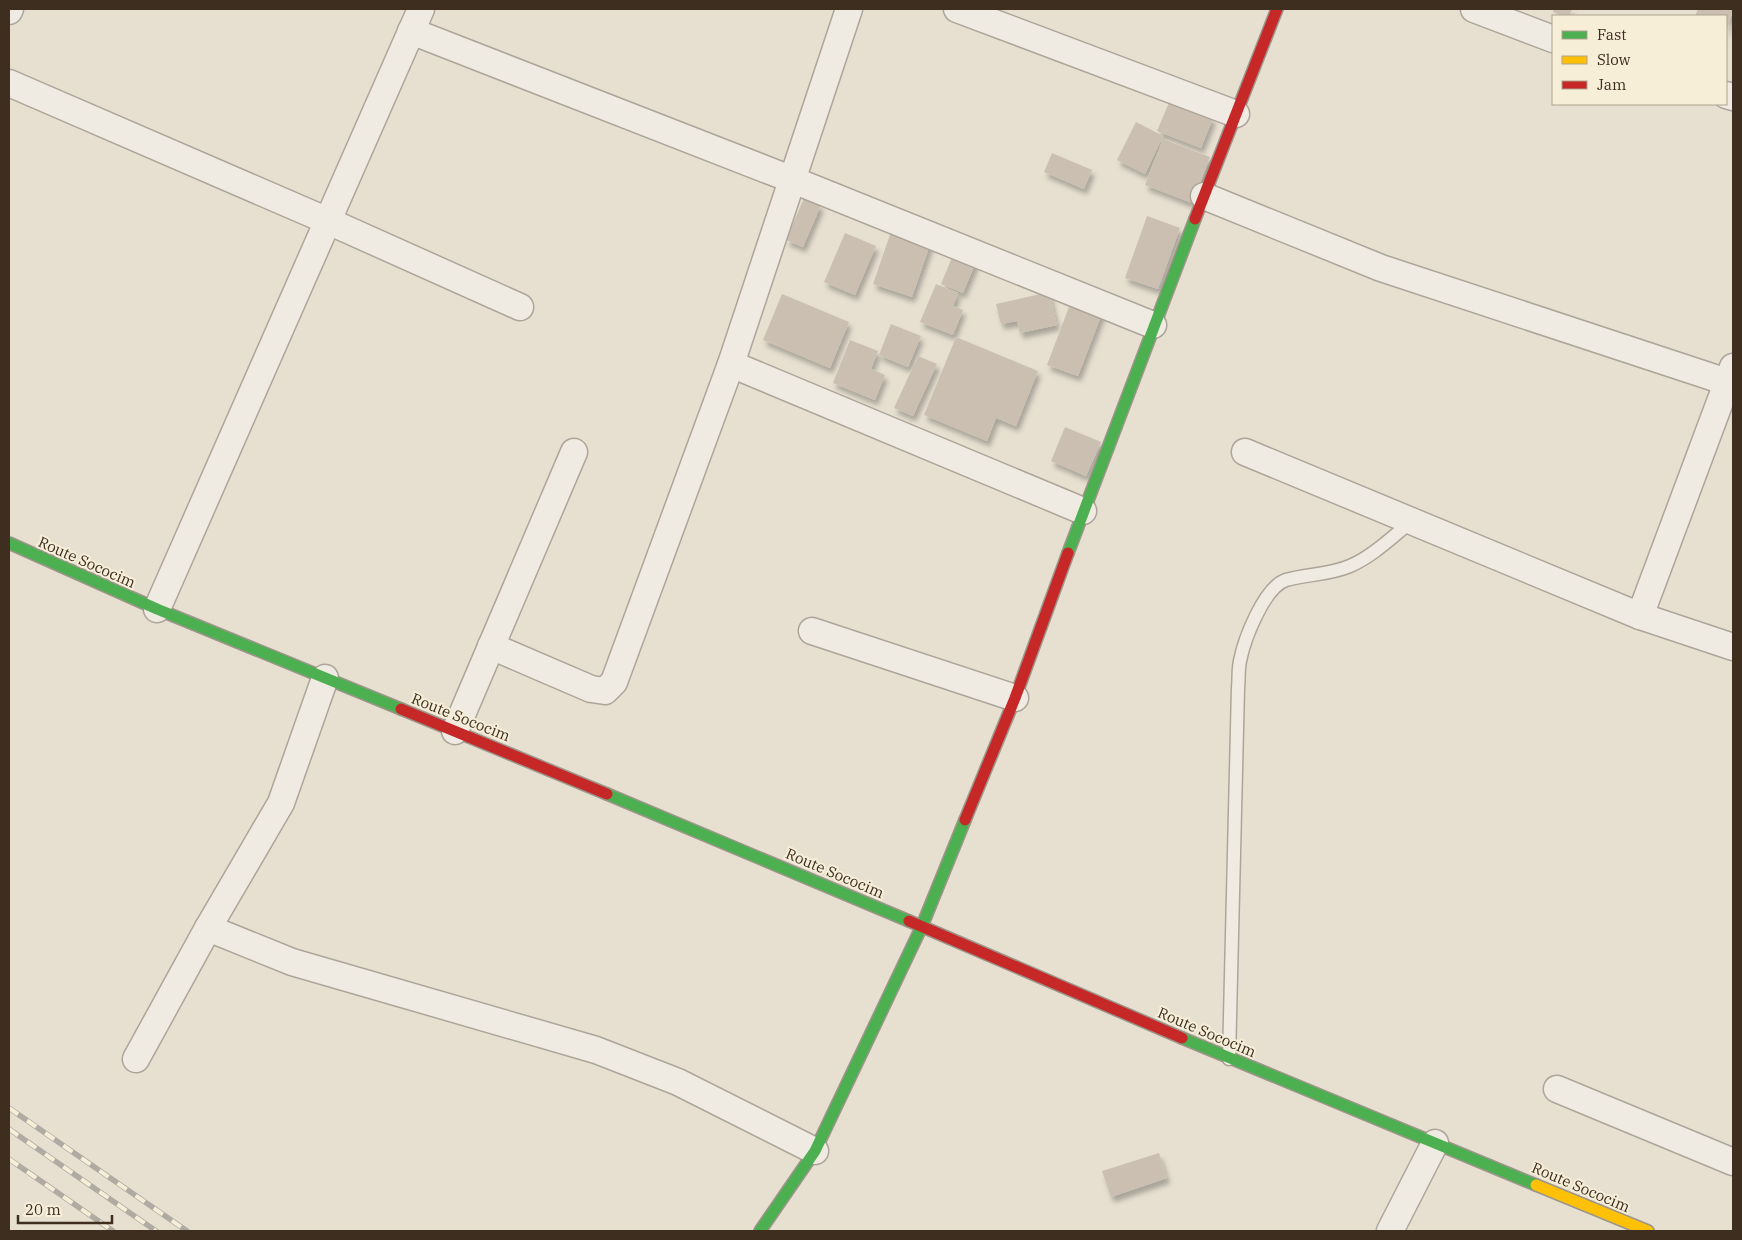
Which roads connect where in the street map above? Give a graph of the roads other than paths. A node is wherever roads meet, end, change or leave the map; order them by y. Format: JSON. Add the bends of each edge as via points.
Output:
{"nodes":[{"id":1,"x":849,"y":9,"type":"edge"},
{"id":2,"x":957,"y":9,"type":"edge"},
{"id":3,"x":1277,"y":9,"type":"edge"},
{"id":4,"x":1474,"y":9,"type":"edge"},
{"id":5,"x":416,"y":20,"type":"edge"},
{"id":6,"x":1552,"y":39,"type":"edge"},
{"id":7,"x":9,"y":83,"type":"edge"},
{"id":8,"x":1236,"y":114,"type":"junction"},
{"id":9,"x":793,"y":180,"type":"junction"},
{"id":10,"x":1204,"y":196,"type":"junction"},
{"id":11,"x":328,"y":221,"type":"junction"},
{"id":12,"x":520,"y":307,"type":"dead end"},
{"id":13,"x":1153,"y":324,"type":"junction"},
{"id":14,"x":731,"y":364,"type":"junction"},
{"id":15,"x":1730,"y":375,"type":"edge"},
{"id":16,"x":574,"y":452,"type":"dead end"},
{"id":17,"x":1245,"y":452,"type":"dead end"},
{"id":18,"x":1082,"y":511,"type":"junction"},
{"id":19,"x":1412,"y":521,"type":"junction"},
{"id":20,"x":9,"y":543,"type":"edge"},
{"id":21,"x":158,"y":610,"type":"junction"},
{"id":22,"x":1640,"y":616,"type":"junction"},
{"id":23,"x":812,"y":631,"type":"dead end"},
{"id":24,"x":491,"y":646,"type":"junction"},
{"id":25,"x":1733,"y":647,"type":"edge"},
{"id":26,"x":326,"y":678,"type":"junction"},
{"id":27,"x":1015,"y":698,"type":"junction"},
{"id":28,"x":455,"y":730,"type":"junction"},
{"id":29,"x":922,"y":926,"type":"junction"},
{"id":30,"x":208,"y":928,"type":"junction"},
{"id":31,"x":136,"y":1059,"type":"dead end"},
{"id":32,"x":1230,"y":1059,"type":"junction"},
{"id":33,"x":1556,"y":1089,"type":"dead end"},
{"id":34,"x":1435,"y":1143,"type":"junction"},
{"id":35,"x":814,"y":1151,"type":"junction"},
{"id":36,"x":1733,"y":1162,"type":"edge"},
{"id":37,"x":760,"y":1231,"type":"edge"},
{"id":38,"x":1390,"y":1231,"type":"edge"},
{"id":39,"x":1648,"y":1231,"type":"edge"}],
"edges":[{"from":1,"to":9,"type":"street"},
{"from":2,"to":8,"type":"street"},
{"from":3,"to":8,"type":"street"},
{"from":4,"to":6,"type":"street"},
{"from":5,"to":9,"type":"street"},
{"from":5,"to":11,"type":"street"},
{"from":7,"to":11,"type":"street"},
{"from":8,"to":10,"type":"street"},
{"from":9,"to":13,"type":"street"},
{"from":9,"to":14,"type":"street"},
{"from":10,"to":13,"type":"street"},
{"from":10,"to":15,"type":"street","via":[[1381,268]]},
{"from":11,"to":12,"type":"street"},
{"from":11,"to":21,"type":"street"},
{"from":13,"to":18,"type":"street"},
{"from":14,"to":18,"type":"street"},
{"from":14,"to":24,"type":"street","via":[[614,682],[605,691],[591,689]]},
{"from":15,"to":22,"type":"street"},
{"from":16,"to":24,"type":"street"},
{"from":17,"to":19,"type":"street"},
{"from":18,"to":27,"type":"street"},
{"from":19,"to":22,"type":"street"},
{"from":19,"to":32,"type":"lane","via":[[1375,551],[1350,566],[1284,581],[1269,593],[1251,628],[1240,662],[1238,688]]},
{"from":20,"to":21,"type":"street","name":"Route Sococim"},
{"from":21,"to":26,"type":"street","name":"Route Sococim"},
{"from":22,"to":25,"type":"street"},
{"from":23,"to":27,"type":"street"},
{"from":24,"to":28,"type":"street"},
{"from":26,"to":28,"type":"street","name":"Route Sococim"},
{"from":26,"to":30,"type":"street","via":[[281,803]]},
{"from":27,"to":29,"type":"street"},
{"from":28,"to":29,"type":"street","name":"Route Sococim"},
{"from":29,"to":32,"type":"street","name":"Route Sococim"},
{"from":29,"to":35,"type":"street"},
{"from":30,"to":31,"type":"street"},
{"from":30,"to":35,"type":"street","via":[[292,962],[596,1050],[678,1082]]},
{"from":32,"to":34,"type":"street","name":"Route Sococim"},
{"from":33,"to":36,"type":"street"},
{"from":34,"to":38,"type":"street"},
{"from":34,"to":39,"type":"street","name":"Route Sococim"},
{"from":35,"to":37,"type":"street"}]}
